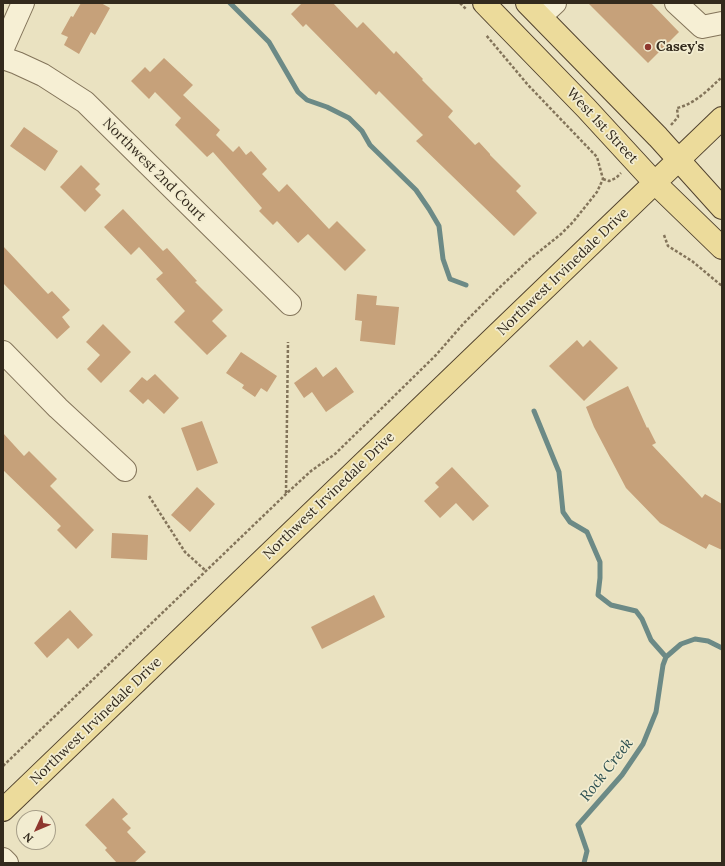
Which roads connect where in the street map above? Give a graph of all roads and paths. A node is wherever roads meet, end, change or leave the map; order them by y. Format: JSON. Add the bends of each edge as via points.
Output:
{"nodes":[{"id":1,"x":23,"y":3,"type":"edge"},
{"id":2,"x":460,"y":3,"type":"edge"},
{"id":3,"x":676,"y":3,"type":"edge"},
{"id":4,"x":541,"y":7,"type":"edge"},
{"id":5,"x":476,"y":8,"type":"edge"},
{"id":6,"x":722,"y":23,"type":"edge"},
{"id":7,"x":485,"y":33,"type":"dead end"},
{"id":8,"x":3,"y":48,"type":"edge"},
{"id":9,"x":3,"y":58,"type":"edge"},
{"id":10,"x":722,"y":77,"type":"edge"},
{"id":11,"x":678,"y":117,"type":"dead end"},
{"id":12,"x":722,"y":118,"type":"edge"},
{"id":13,"x":679,"y":160,"type":"junction"},
{"id":14,"x":603,"y":179,"type":"junction"},
{"id":15,"x":609,"y":181,"type":"dead end"},
{"id":16,"x":655,"y":183,"type":"junction"},
{"id":17,"x":722,"y":208,"type":"edge"},
{"id":18,"x":664,"y":235,"type":"dead end"},
{"id":19,"x":722,"y":248,"type":"edge"},
{"id":20,"x":722,"y":286,"type":"edge"},
{"id":21,"x":290,"y":304,"type":"dead end"},
{"id":22,"x":288,"y":342,"type":"dead end"},
{"id":23,"x":3,"y":352,"type":"edge"},
{"id":24,"x":125,"y":470,"type":"dead end"},
{"id":25,"x":286,"y":494,"type":"junction"},
{"id":26,"x":149,"y":496,"type":"dead end"},
{"id":27,"x":206,"y":571,"type":"junction"},
{"id":28,"x":3,"y":766,"type":"edge"},
{"id":29,"x":3,"y":810,"type":"edge"},
{"id":30,"x":3,"y":859,"type":"edge"},
{"id":31,"x":7,"y":863,"type":"edge"}],
"edges":[{"from":1,"to":8,"type":"street"},
{"from":2,"to":5,"type":"path"},
{"from":3,"to":6,"type":"street","via":[[702,27]]},
{"from":4,"to":13,"type":"main road"},
{"from":5,"to":16,"type":"main road","name":"West 1st Street","via":[[586,108]]},
{"from":7,"to":14,"type":"path","via":[[528,85],[597,157]]},
{"from":9,"to":21,"type":"street","name":"Northwest 2nd Court","via":[[43,75],[85,102]]},
{"from":10,"to":11,"type":"path","via":[[690,103],[677,108]]},
{"from":12,"to":13,"type":"main road","name":"Northwest Irvinedale Drive"},
{"from":13,"to":16,"type":"main road","name":"Northwest Irvinedale Drive"},
{"from":13,"to":17,"type":"main road"},
{"from":14,"to":15,"type":"path"},
{"from":14,"to":25,"type":"path","via":[[597,192],[561,234],[499,288],[436,355],[340,449]]},
{"from":16,"to":19,"type":"main road","name":"West 1st Street"},
{"from":16,"to":29,"type":"main road","name":"Northwest Irvinedale Drive"},
{"from":18,"to":20,"type":"path","via":[[668,246],[692,261]]},
{"from":22,"to":25,"type":"path"},
{"from":23,"to":24,"type":"street","via":[[58,408]]},
{"from":25,"to":27,"type":"path"},
{"from":26,"to":27,"type":"path","via":[[185,552]]},
{"from":27,"to":28,"type":"path"},
{"from":30,"to":31,"type":"street"}]}
